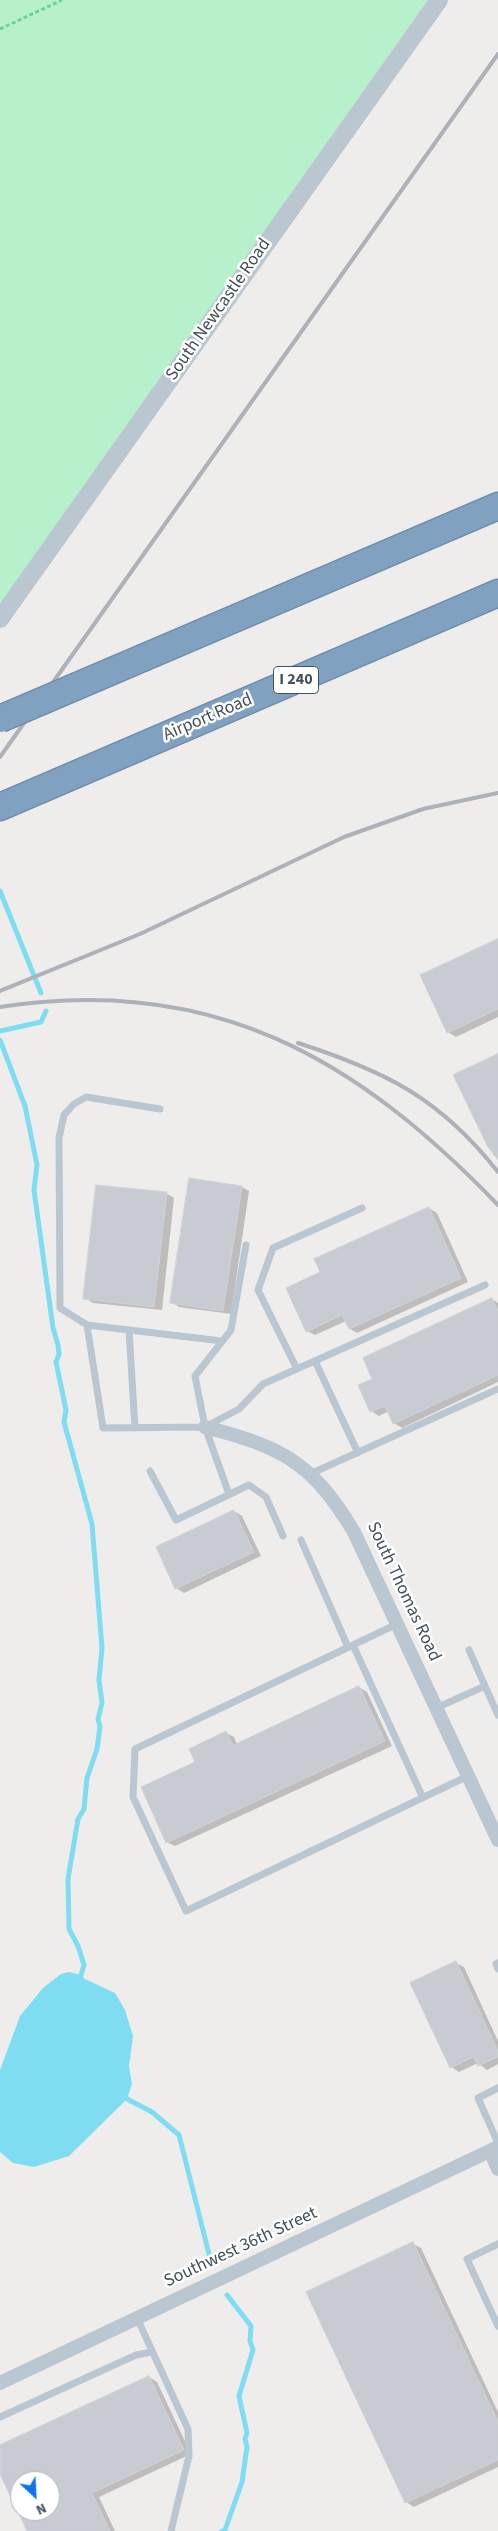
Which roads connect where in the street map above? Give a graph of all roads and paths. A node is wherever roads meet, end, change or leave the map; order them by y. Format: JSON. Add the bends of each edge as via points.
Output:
{"nodes":[{"id":1,"x":62,"y":0,"type":"edge"},
{"id":2,"x":438,"y":0,"type":"edge"},
{"id":3,"x":0,"y":29,"type":"edge"},
{"id":4,"x":498,"y":506,"type":"edge"},
{"id":5,"x":498,"y":593,"type":"edge"},
{"id":6,"x":0,"y":620,"type":"edge"},
{"id":7,"x":0,"y":719,"type":"edge"},
{"id":8,"x":0,"y":807,"type":"edge"},
{"id":9,"x":160,"y":1109,"type":"dead end"},
{"id":10,"x":362,"y":1208,"type":"dead end"},
{"id":11,"x":246,"y":1245,"type":"dead end"},
{"id":12,"x":485,"y":1285,"type":"dead end"},
{"id":13,"x":87,"y":1325,"type":"junction"},
{"id":14,"x":129,"y":1330,"type":"junction"},
{"id":15,"x":222,"y":1341,"type":"junction"},
{"id":16,"x":315,"y":1361,"type":"junction"},
{"id":17,"x":296,"y":1369,"type":"junction"},
{"id":18,"x":498,"y":1389,"type":"edge"},
{"id":19,"x":205,"y":1427,"type":"junction"},
{"id":20,"x":135,"y":1428,"type":"junction"},
{"id":21,"x":358,"y":1452,"type":"junction"},
{"id":22,"x":150,"y":1471,"type":"dead end"},
{"id":23,"x":310,"y":1474,"type":"junction"},
{"id":24,"x":229,"y":1494,"type":"junction"},
{"id":25,"x":283,"y":1536,"type":"dead end"},
{"id":26,"x":301,"y":1540,"type":"dead end"},
{"id":27,"x":397,"y":1624,"type":"junction"},
{"id":28,"x":351,"y":1646,"type":"junction"},
{"id":29,"x":469,"y":1650,"type":"dead end"},
{"id":30,"x":485,"y":1686,"type":"junction"},
{"id":31,"x":436,"y":1708,"type":"junction"},
{"id":32,"x":498,"y":1715,"type":"edge"},
{"id":33,"x":468,"y":1776,"type":"junction"},
{"id":34,"x":423,"y":1798,"type":"junction"},
{"id":35,"x":498,"y":1840,"type":"edge"},
{"id":36,"x":498,"y":1963,"type":"edge"},
{"id":37,"x":498,"y":1969,"type":"edge"},
{"id":38,"x":498,"y":2088,"type":"edge"},
{"id":39,"x":495,"y":2147,"type":"edge"},
{"id":40,"x":498,"y":2169,"type":"edge"},
{"id":41,"x":498,"y":2244,"type":"edge"},
{"id":42,"x":137,"y":2318,"type":"junction"},
{"id":43,"x":498,"y":2326,"type":"edge"},
{"id":44,"x":152,"y":2352,"type":"junction"},
{"id":45,"x":0,"y":2382,"type":"edge"},
{"id":46,"x":0,"y":2417,"type":"edge"},
{"id":47,"x":171,"y":2531,"type":"edge"}],
"edges":[{"from":1,"to":3,"type":"path"},
{"from":2,"to":6,"type":"street","name":"South Newcastle Road"},
{"from":4,"to":7,"type":"highway","bridge":true},
{"from":5,"to":8,"type":"highway","name":"Airport Road","number":"I 240"},
{"from":9,"to":13,"type":"lane","via":[[86,1097],[64,1115],[59,1138],[60,1308]]},
{"from":10,"to":17,"type":"lane","via":[[273,1248],[258,1290]]},
{"from":11,"to":15,"type":"lane","via":[[231,1330]]},
{"from":12,"to":16,"type":"lane"},
{"from":13,"to":14,"type":"lane"},
{"from":13,"to":20,"type":"lane","via":[[103,1428]]},
{"from":14,"to":15,"type":"lane"},
{"from":14,"to":20,"type":"lane"},
{"from":15,"to":19,"type":"lane","via":[[195,1376]]},
{"from":16,"to":17,"type":"lane"},
{"from":16,"to":21,"type":"lane"},
{"from":17,"to":19,"type":"lane","via":[[263,1384],[239,1409]]},
{"from":18,"to":21,"type":"lane"},
{"from":19,"to":20,"type":"lane"},
{"from":19,"to":23,"type":"street","name":"South Thomas Road","via":[[253,1440],[280,1453]]},
{"from":19,"to":24,"type":"lane"},
{"from":21,"to":23,"type":"lane"},
{"from":22,"to":24,"type":"lane","via":[[176,1520]]},
{"from":23,"to":27,"type":"street","name":"South Thomas Road","via":[[322,1484],[354,1532]]},
{"from":24,"to":25,"type":"lane","via":[[249,1485],[266,1496]]},
{"from":26,"to":28,"type":"lane"},
{"from":27,"to":28,"type":"lane"},
{"from":27,"to":31,"type":"street","name":"South Thomas Road"},
{"from":28,"to":34,"type":"lane"},
{"from":28,"to":34,"type":"lane","via":[[135,1749],[133,1797],[186,1911]]},
{"from":29,"to":30,"type":"lane"},
{"from":30,"to":31,"type":"lane"},
{"from":30,"to":32,"type":"lane"},
{"from":31,"to":33,"type":"street","name":"South Thomas Road"},
{"from":33,"to":34,"type":"lane"},
{"from":33,"to":35,"type":"street","name":"South Thomas Road"},
{"from":36,"to":37,"type":"lane"},
{"from":38,"to":39,"type":"lane","via":[[478,2098]]},
{"from":39,"to":40,"type":"street"},
{"from":39,"to":42,"type":"street","name":"Southwest 36th Street"},
{"from":41,"to":43,"type":"lane","via":[[467,2259]]},
{"from":42,"to":44,"type":"lane"},
{"from":42,"to":45,"type":"street","name":"Southwest 36th Street"},
{"from":44,"to":46,"type":"lane","via":[[136,2355]]},
{"from":44,"to":47,"type":"lane","via":[[188,2429],[190,2456]]}]}
